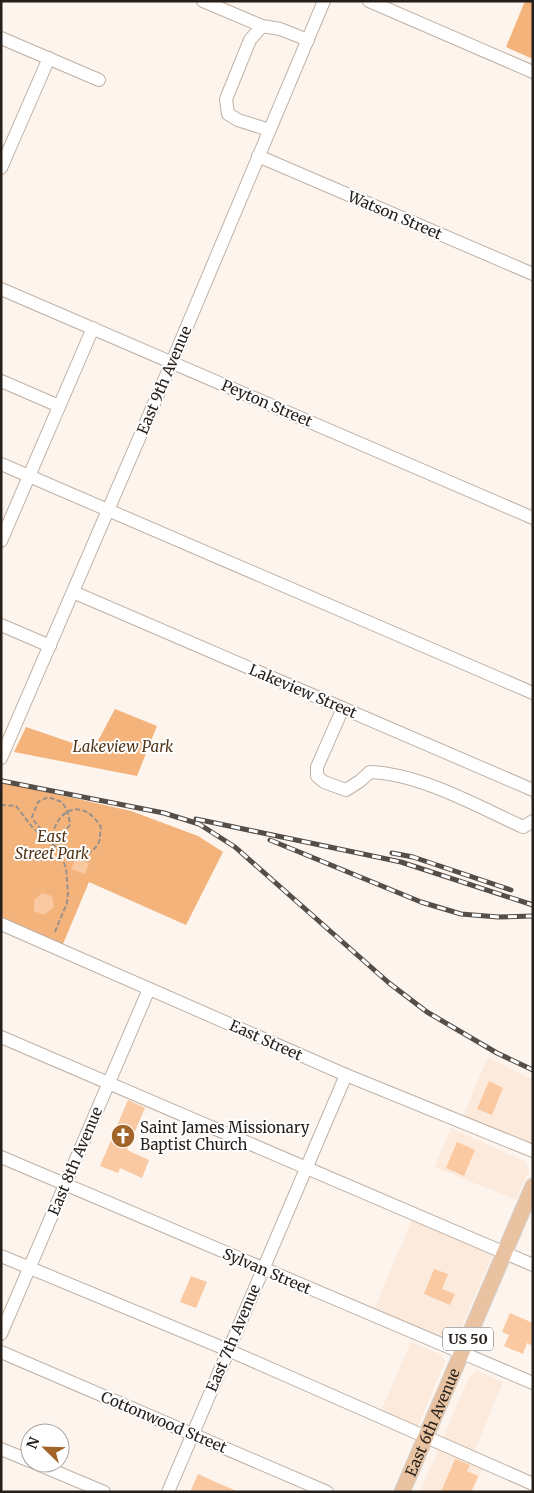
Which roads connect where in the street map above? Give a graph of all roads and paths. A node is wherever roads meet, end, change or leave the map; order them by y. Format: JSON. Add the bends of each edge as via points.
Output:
{"nodes":[{"id":1,"x":203,"y":1,"type":"edge"},
{"id":2,"x":324,"y":1,"type":"edge"},
{"id":3,"x":369,"y":1,"type":"edge"},
{"id":4,"x":262,"y":26,"type":"junction"},
{"id":5,"x":1,"y":38,"type":"edge"},
{"id":6,"x":308,"y":40,"type":"junction"},
{"id":7,"x":49,"y":58,"type":"junction"},
{"id":8,"x":533,"y":72,"type":"edge"},
{"id":9,"x":98,"y":80,"type":"dead end"},
{"id":10,"x":269,"y":130,"type":"junction"},
{"id":11,"x":258,"y":156,"type":"junction"},
{"id":12,"x":1,"y":168,"type":"edge"},
{"id":13,"x":533,"y":274,"type":"edge"},
{"id":14,"x":1,"y":289,"type":"edge"},
{"id":15,"x":93,"y":328,"type":"junction"},
{"id":16,"x":172,"y":362,"type":"junction"},
{"id":17,"x":1,"y":381,"type":"edge"},
{"id":18,"x":59,"y":406,"type":"junction"},
{"id":19,"x":1,"y":464,"type":"edge"},
{"id":20,"x":29,"y":476,"type":"junction"},
{"id":21,"x":108,"y":510,"type":"junction"},
{"id":22,"x":533,"y":518,"type":"edge"},
{"id":23,"x":1,"y":541,"type":"edge"},
{"id":24,"x":73,"y":592,"type":"junction"},
{"id":25,"x":1,"y":625,"type":"edge"},
{"id":26,"x":50,"y":646,"type":"junction"},
{"id":27,"x":533,"y":693,"type":"edge"},
{"id":28,"x":343,"y":708,"type":"junction"},
{"id":29,"x":1,"y":758,"type":"edge"},
{"id":30,"x":533,"y":790,"type":"edge"},
{"id":31,"x":1,"y":805,"type":"edge"},
{"id":32,"x":68,"y":811,"type":"junction"},
{"id":33,"x":32,"y":817,"type":"junction"},
{"id":34,"x":26,"y":818,"type":"junction"},
{"id":35,"x":533,"y":821,"type":"edge"},
{"id":36,"x":52,"y":836,"type":"junction"},
{"id":37,"x":1,"y":924,"type":"edge"},
{"id":38,"x":50,"y":946,"type":"junction"},
{"id":39,"x":149,"y":989,"type":"junction"},
{"id":40,"x":1,"y":1038,"type":"edge"},
{"id":41,"x":346,"y":1075,"type":"junction"},
{"id":42,"x":108,"y":1083,"type":"junction"},
{"id":43,"x":533,"y":1151,"type":"edge"},
{"id":44,"x":1,"y":1157,"type":"edge"},
{"id":45,"x":305,"y":1169,"type":"junction"},
{"id":46,"x":65,"y":1185,"type":"junction"},
{"id":47,"x":533,"y":1186,"type":"edge"},
{"id":48,"x":504,"y":1252,"type":"junction"},
{"id":49,"x":1,"y":1256,"type":"edge"},
{"id":50,"x":533,"y":1264,"type":"edge"},
{"id":51,"x":30,"y":1268,"type":"junction"},
{"id":52,"x":263,"y":1269,"type":"junction"},
{"id":53,"x":1,"y":1334,"type":"edge"},
{"id":54,"x":228,"y":1350,"type":"junction"},
{"id":55,"x":1,"y":1352,"type":"edge"},
{"id":56,"x":462,"y":1352,"type":"junction"},
{"id":57,"x":533,"y":1383,"type":"edge"},
{"id":58,"x":192,"y":1433,"type":"junction"},
{"id":59,"x":426,"y":1438,"type":"junction"},
{"id":60,"x":1,"y":1449,"type":"edge"},
{"id":61,"x":20,"y":1457,"type":"edge"},
{"id":62,"x":59,"y":1473,"type":"edge"},
{"id":63,"x":533,"y":1484,"type":"edge"},
{"id":64,"x":104,"y":1492,"type":"edge"},
{"id":65,"x":168,"y":1492,"type":"edge"},
{"id":66,"x":327,"y":1492,"type":"edge"},
{"id":67,"x":402,"y":1492,"type":"edge"}],
"edges":[{"from":1,"to":4,"type":"street"},
{"from":2,"to":6,"type":"street","name":"East 9th Avenue"},
{"from":3,"to":8,"type":"street"},
{"from":4,"to":6,"type":"street"},
{"from":4,"to":10,"type":"street","via":[[250,40],[226,99],[228,114]]},
{"from":5,"to":7,"type":"street"},
{"from":6,"to":10,"type":"street","name":"East 9th Avenue"},
{"from":7,"to":9,"type":"street"},
{"from":7,"to":12,"type":"street"},
{"from":10,"to":11,"type":"street","name":"East 9th Avenue"},
{"from":11,"to":13,"type":"street","name":"Watson Street"},
{"from":11,"to":16,"type":"street","name":"East 9th Avenue"},
{"from":14,"to":15,"type":"street","name":"Peyton Street"},
{"from":15,"to":16,"type":"street","name":"Peyton Street"},
{"from":15,"to":18,"type":"street"},
{"from":16,"to":21,"type":"street","name":"East 9th Avenue"},
{"from":16,"to":22,"type":"street","name":"Peyton Street"},
{"from":17,"to":18,"type":"street"},
{"from":18,"to":20,"type":"street"},
{"from":19,"to":20,"type":"street"},
{"from":20,"to":21,"type":"street"},
{"from":20,"to":23,"type":"street"},
{"from":21,"to":24,"type":"street","name":"East 9th Avenue"},
{"from":21,"to":27,"type":"street"},
{"from":24,"to":26,"type":"street","name":"East 9th Avenue"},
{"from":24,"to":28,"type":"street","name":"Lakeview Street"},
{"from":25,"to":26,"type":"street"},
{"from":26,"to":29,"type":"street","name":"East 9th Avenue"},
{"from":28,"to":30,"type":"street","name":"Lakeview Street"},
{"from":28,"to":35,"type":"street","via":[[317,767],[317,776],[324,782],[346,790],[370,772],[382,772],[423,782],[524,827]]},
{"from":31,"to":34,"type":"path","via":[[16,806]]},
{"from":32,"to":33,"type":"path","via":[[62,802],[48,797],[38,802]]},
{"from":32,"to":36,"type":"path","via":[[59,818]]},
{"from":32,"to":36,"type":"path","via":[[70,825],[62,836]]},
{"from":32,"to":36,"type":"path","via":[[82,810],[96,820],[101,827],[95,848],[78,856],[67,852]]},
{"from":33,"to":34,"type":"path"},
{"from":33,"to":36,"type":"path","via":[[41,831]]},
{"from":34,"to":38,"type":"path","via":[[55,846],[66,868],[66,904]]},
{"from":37,"to":38,"type":"street","name":"East Street"},
{"from":38,"to":39,"type":"street","name":"East Street"},
{"from":39,"to":41,"type":"street","name":"East Street"},
{"from":39,"to":42,"type":"street","name":"East 8th Avenue"},
{"from":40,"to":42,"type":"street"},
{"from":41,"to":43,"type":"street","name":"East Street"},
{"from":41,"to":45,"type":"street","name":"East 7th Avenue"},
{"from":42,"to":45,"type":"street"},
{"from":42,"to":46,"type":"street","name":"East 8th Avenue"},
{"from":44,"to":46,"type":"street","name":"Sylvan Street"},
{"from":45,"to":48,"type":"street"},
{"from":45,"to":52,"type":"street","name":"East 7th Avenue"},
{"from":46,"to":51,"type":"street","name":"East 8th Avenue"},
{"from":46,"to":52,"type":"street","name":"Sylvan Street"},
{"from":47,"to":48,"type":"main road","name":"East 6th Avenue","number":"US 50"},
{"from":48,"to":50,"type":"street"},
{"from":48,"to":56,"type":"main road","name":"East 6th Avenue","number":"US 50"},
{"from":49,"to":51,"type":"street"},
{"from":51,"to":53,"type":"street","name":"East 8th Avenue"},
{"from":51,"to":54,"type":"street"},
{"from":52,"to":54,"type":"street","name":"East 7th Avenue"},
{"from":52,"to":56,"type":"street","name":"Sylvan Street"},
{"from":54,"to":58,"type":"street","name":"East 7th Avenue"},
{"from":54,"to":59,"type":"street"},
{"from":55,"to":58,"type":"street","name":"Cottonwood Street"},
{"from":56,"to":57,"type":"street","name":"Sylvan Street"},
{"from":56,"to":59,"type":"main road","name":"East 6th Avenue","number":"US 50"},
{"from":58,"to":65,"type":"street","name":"East 7th Avenue"},
{"from":58,"to":66,"type":"street","name":"Cottonwood Street"},
{"from":59,"to":63,"type":"street"},
{"from":59,"to":67,"type":"main road","name":"East 6th Avenue","number":"US 50"},
{"from":60,"to":61,"type":"street"},
{"from":62,"to":64,"type":"street"}]}
